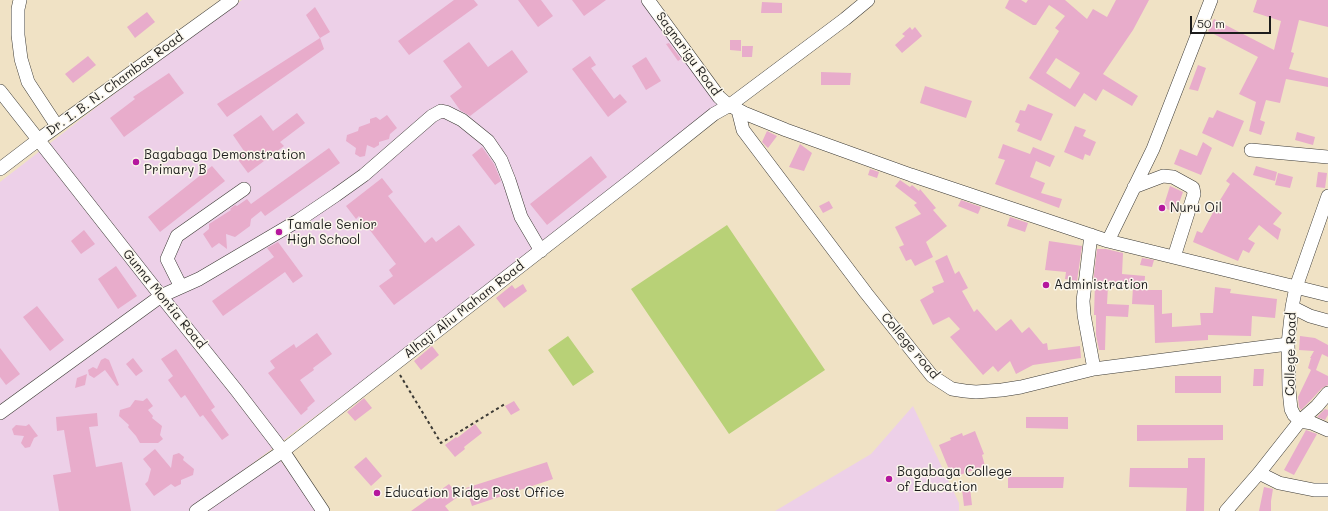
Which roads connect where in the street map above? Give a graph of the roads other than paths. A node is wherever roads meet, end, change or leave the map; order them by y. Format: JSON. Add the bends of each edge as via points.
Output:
{"nodes":[{"id":1,"x":20,"y":0,"type":"edge"},
{"id":2,"x":232,"y":0,"type":"edge"},
{"id":3,"x":648,"y":0,"type":"edge"},
{"id":4,"x":868,"y":0,"type":"edge"},
{"id":5,"x":1211,"y":0,"type":"edge"},
{"id":6,"x":0,"y":91,"type":"edge"},
{"id":7,"x":734,"y":108,"type":"junction"},
{"id":8,"x":57,"y":126,"type":"junction"},
{"id":9,"x":38,"y":140,"type":"junction"},
{"id":10,"x":1251,"y":150,"type":"dead end"},
{"id":11,"x":1328,"y":157,"type":"edge"},
{"id":12,"x":0,"y":170,"type":"edge"},
{"id":13,"x":1134,"y":187,"type":"junction"},
{"id":14,"x":244,"y":189,"type":"dead end"},
{"id":15,"x":1328,"y":196,"type":"edge"},
{"id":16,"x":1091,"y":235,"type":"junction"},
{"id":17,"x":1108,"y":241,"type":"junction"},
{"id":18,"x":541,"y":251,"type":"junction"},
{"id":19,"x":1174,"y":257,"type":"junction"},
{"id":20,"x":181,"y":287,"type":"junction"},
{"id":21,"x":1296,"y":287,"type":"junction"},
{"id":22,"x":1328,"y":295,"type":"edge"},
{"id":23,"x":160,"y":296,"type":"junction"},
{"id":24,"x":1292,"y":307,"type":"junction"},
{"id":25,"x":1328,"y":321,"type":"edge"},
{"id":26,"x":1288,"y":344,"type":"junction"},
{"id":27,"x":1094,"y":369,"type":"junction"},
{"id":28,"x":1328,"y":393,"type":"edge"},
{"id":29,"x":0,"y":413,"type":"edge"},
{"id":30,"x":1300,"y":421,"type":"junction"},
{"id":31,"x":1328,"y":430,"type":"edge"},
{"id":32,"x":283,"y":451,"type":"junction"},
{"id":33,"x":1259,"y":473,"type":"junction"},
{"id":34,"x":1328,"y":490,"type":"edge"},
{"id":35,"x":196,"y":511,"type":"edge"},
{"id":36,"x":323,"y":511,"type":"edge"},
{"id":37,"x":1226,"y":511,"type":"edge"}],
"edges":[{"from":1,"to":8,"type":"street","via":[[20,59],[28,82]]},
{"from":2,"to":8,"type":"street","name":"Dr. I. B. N. Chambas Road"},
{"from":3,"to":7,"type":"street","name":"Sagnarigu Road","via":[[719,97]]},
{"from":4,"to":7,"type":"street","name":"Alhaji Aliu Maham Road"},
{"from":5,"to":13,"type":"street","via":[[1153,148]]},
{"from":6,"to":9,"type":"street","name":"Gunna Montia Road"},
{"from":7,"to":16,"type":"street","via":[[827,145]]},
{"from":7,"to":18,"type":"street","name":"Alhaji Aliu Maham Road","via":[[714,114]]},
{"from":7,"to":27,"type":"street","name":"College road","via":[[752,143],[866,293],[932,376],[940,382],[964,391],[991,391],[1021,387]]},
{"from":8,"to":9,"type":"street","name":"Dr. I. B. N. Chambas Road"},
{"from":9,"to":12,"type":"street","name":"Dr. I. B. N. Chambas Road"},
{"from":9,"to":23,"type":"street","name":"Gunna Montia Road"},
{"from":10,"to":11,"type":"street"},
{"from":13,"to":17,"type":"street"},
{"from":13,"to":19,"type":"street","via":[[1163,176],[1173,177],[1193,188],[1194,194]]},
{"from":14,"to":20,"type":"street","via":[[177,236],[167,259]]},
{"from":15,"to":21,"type":"street","name":"College Road"},
{"from":16,"to":17,"type":"street"},
{"from":16,"to":27,"type":"street","via":[[1083,301]]},
{"from":17,"to":19,"type":"street"},
{"from":18,"to":20,"type":"street","via":[[521,218],[501,160],[488,141],[462,120],[441,111],[336,195],[199,280]]},
{"from":18,"to":32,"type":"street","name":"Alhaji Aliu Maham Road"},
{"from":19,"to":21,"type":"street"},
{"from":20,"to":23,"type":"street"},
{"from":21,"to":22,"type":"street"},
{"from":21,"to":24,"type":"street","name":"College Road"},
{"from":23,"to":29,"type":"street"},
{"from":23,"to":32,"type":"street","name":"Gunna Montia Road"},
{"from":24,"to":25,"type":"street"},
{"from":24,"to":26,"type":"street","name":"College Road"},
{"from":26,"to":27,"type":"street","name":"College road"},
{"from":26,"to":30,"type":"street","name":"College Road","via":[[1291,409]]},
{"from":28,"to":30,"type":"street"},
{"from":30,"to":31,"type":"street"},
{"from":30,"to":33,"type":"street"},
{"from":32,"to":35,"type":"street","name":"Alhaji Aliu Maham Road"},
{"from":32,"to":36,"type":"street","name":"Gunna Montia Road"},
{"from":33,"to":34,"type":"street","via":[[1279,482],[1314,490]]},
{"from":33,"to":37,"type":"street"}]}
